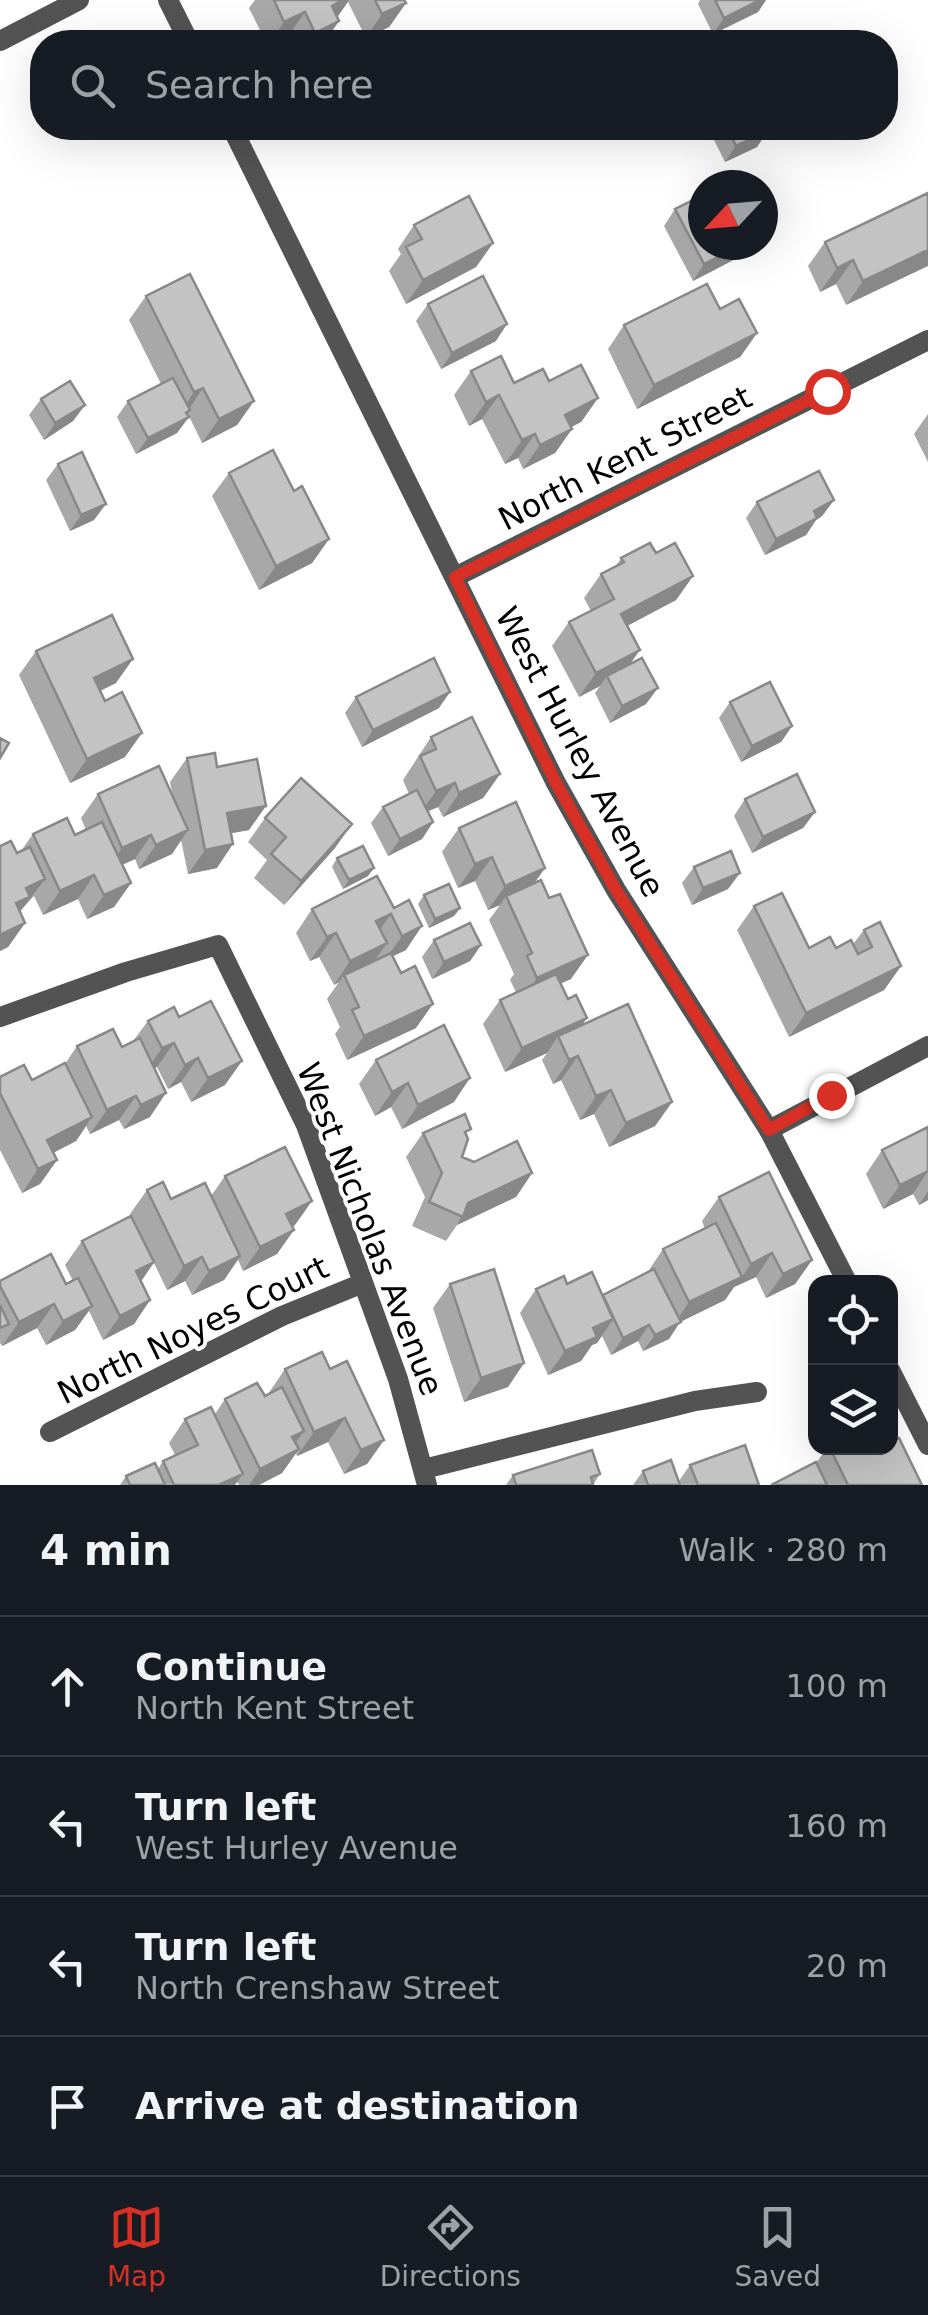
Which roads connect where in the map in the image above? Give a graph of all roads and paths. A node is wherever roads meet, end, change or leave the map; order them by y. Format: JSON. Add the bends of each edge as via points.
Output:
{"nodes":[{"id":1,"x":79,"y":0,"type":"edge"},
{"id":2,"x":168,"y":0,"type":"edge"},
{"id":3,"x":183,"y":30,"type":"edge"},
{"id":4,"x":0,"y":41,"type":"edge"},
{"id":5,"x":238,"y":140,"type":"edge"},
{"id":6,"x":928,"y":340,"type":"edge"},
{"id":7,"x":455,"y":577,"type":"junction"},
{"id":8,"x":0,"y":1017,"type":"edge"},
{"id":9,"x":928,"y":1046,"type":"edge"},
{"id":10,"x":769,"y":1130,"type":"junction"},
{"id":11,"x":843,"y":1275,"type":"edge"},
{"id":12,"x":363,"y":1283,"type":"junction"},
{"id":13,"x":898,"y":1386,"type":"edge"},
{"id":14,"x":756,"y":1392,"type":"dead end"},
{"id":15,"x":50,"y":1432,"type":"dead end"},
{"id":16,"x":928,"y":1445,"type":"edge"},
{"id":17,"x":425,"y":1477,"type":"edge"}],
"edges":[{"from":1,"to":4,"type":"street"},
{"from":2,"to":3,"type":"street"},
{"from":5,"to":7,"type":"street","name":"West Hurley Avenue"},
{"from":6,"to":7,"type":"street","name":"North Kent Street"},
{"from":7,"to":10,"type":"street","name":"West Hurley Avenue","via":[[616,890]]},
{"from":8,"to":12,"type":"street","name":"West Nicholas Avenue","via":[[218,945],[306,1125]]},
{"from":9,"to":10,"type":"street"},
{"from":10,"to":11,"type":"street","name":"West Hurley Avenue"},
{"from":12,"to":15,"type":"street","name":"North Noyes Court","via":[[282,1316]]},
{"from":12,"to":17,"type":"street","name":"West Nicholas Avenue"},
{"from":13,"to":16,"type":"street"},
{"from":14,"to":17,"type":"street","via":[[695,1401]]}]}
